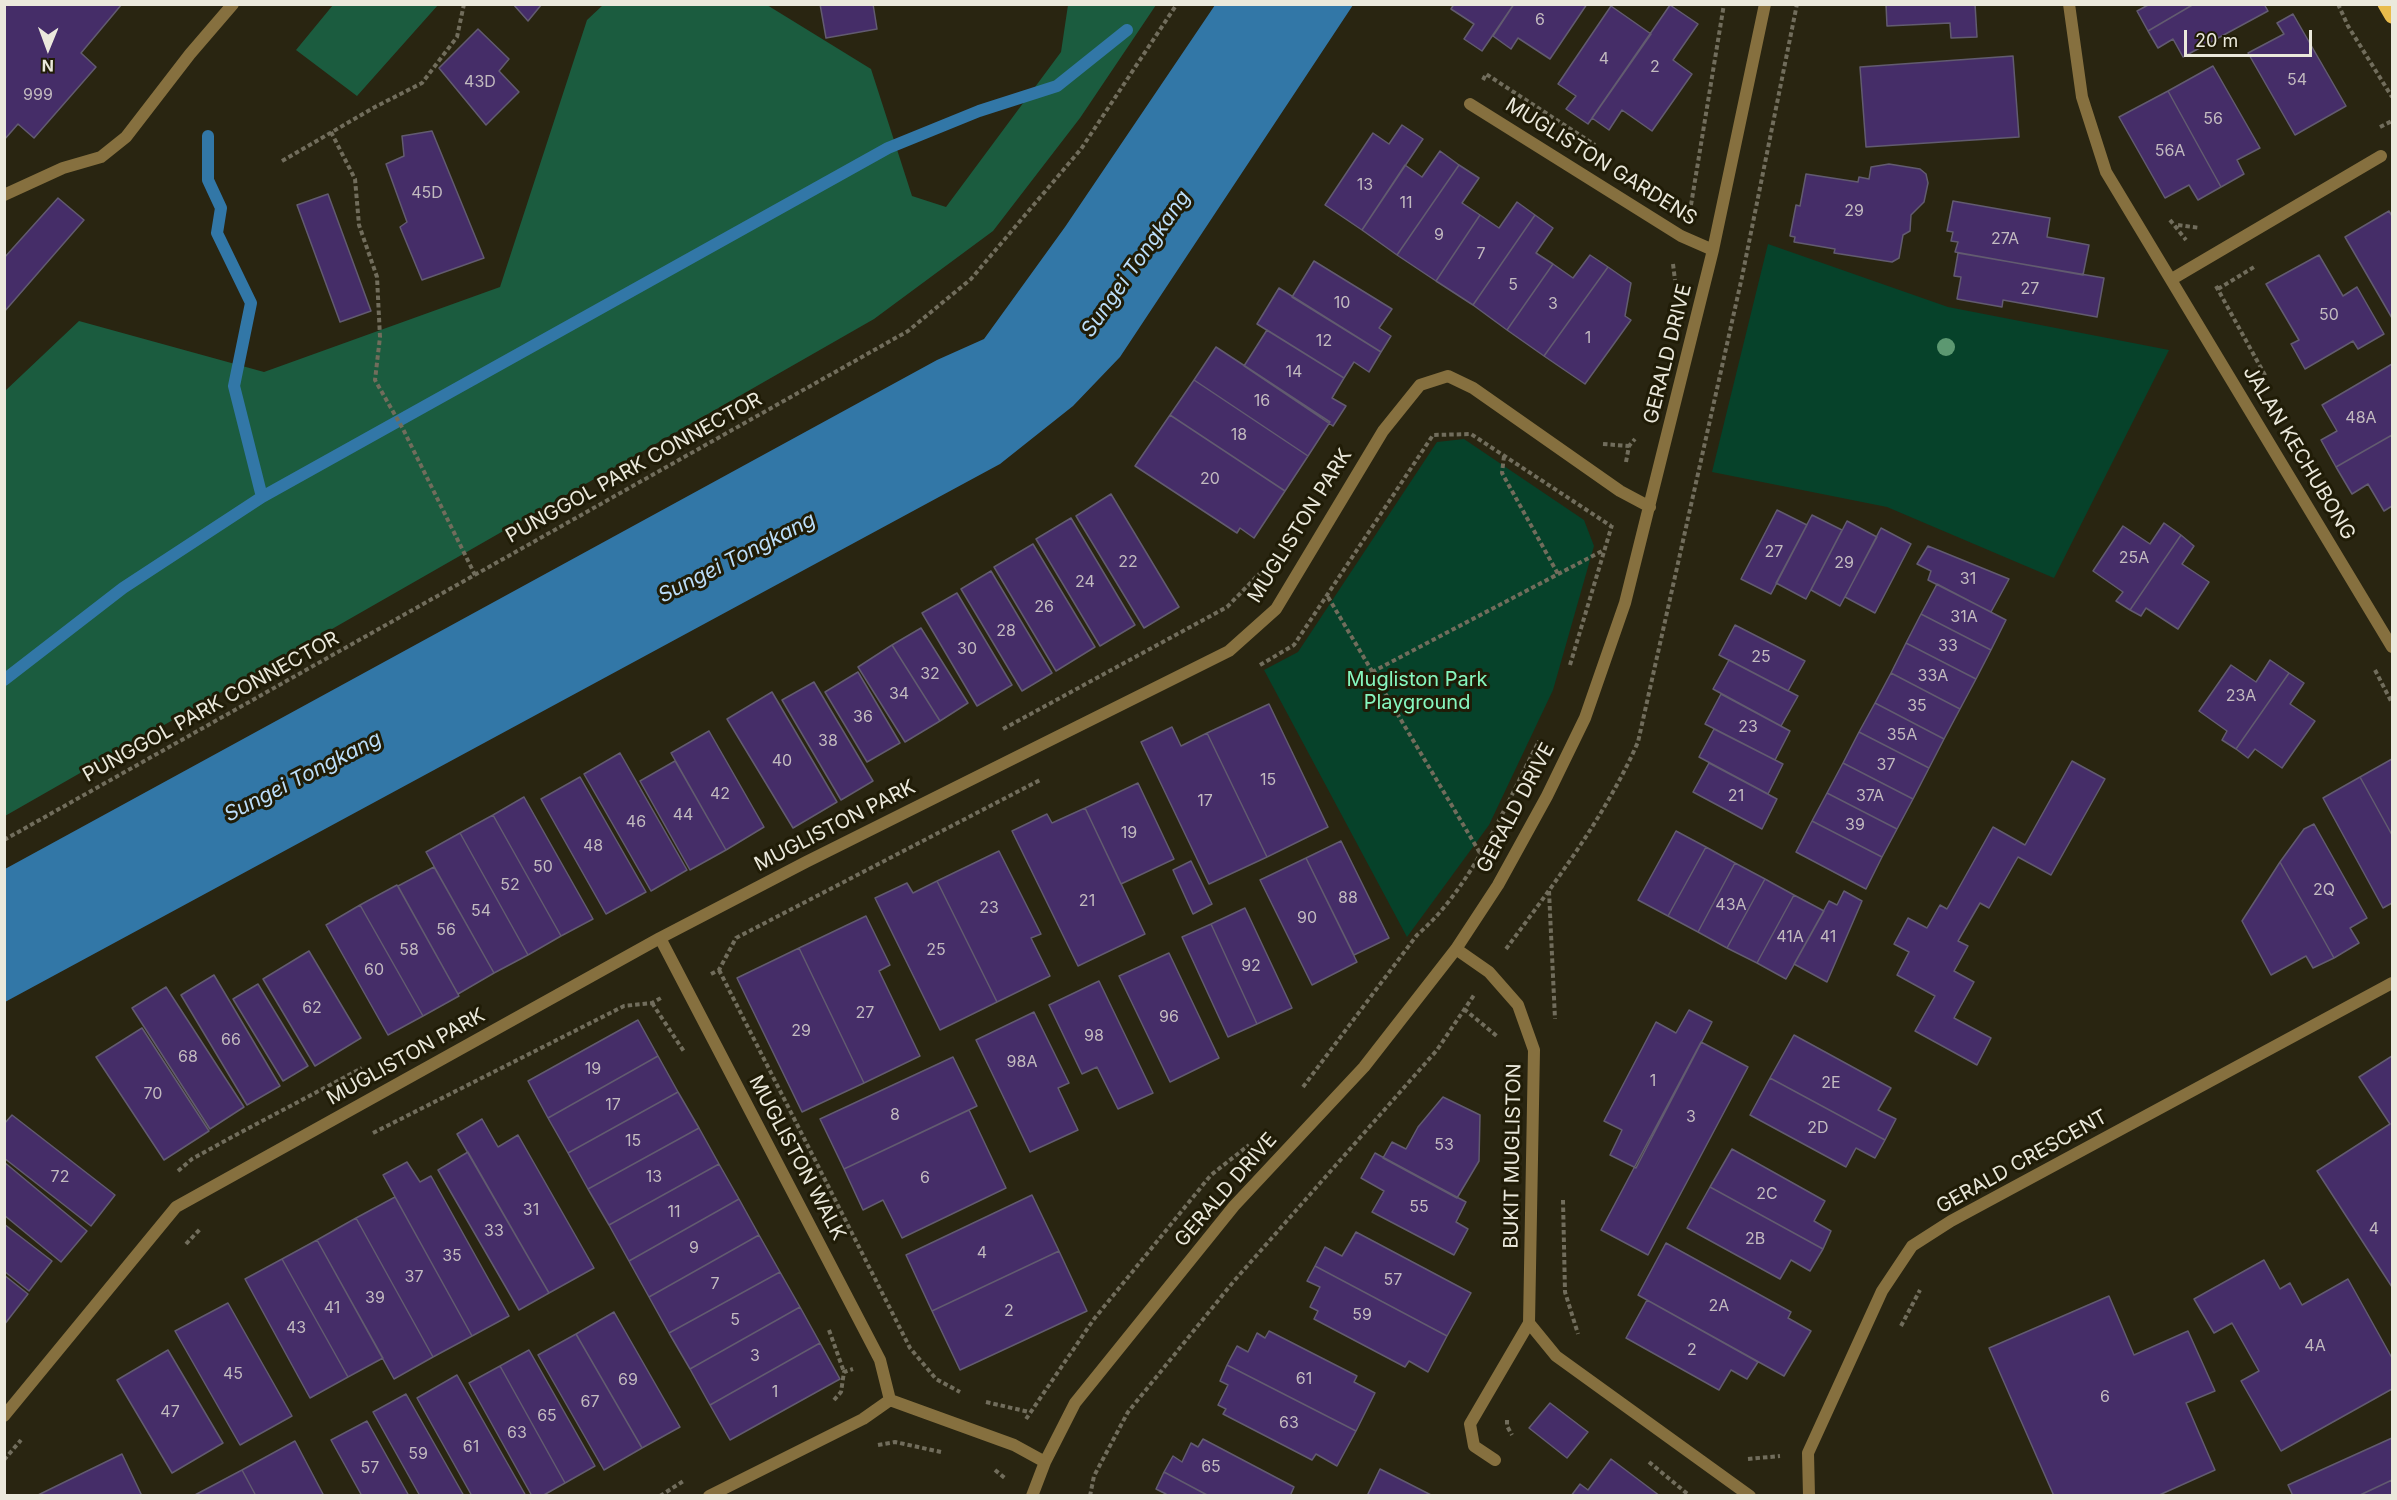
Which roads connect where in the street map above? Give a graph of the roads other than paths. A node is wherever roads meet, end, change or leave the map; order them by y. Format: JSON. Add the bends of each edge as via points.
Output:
{"nodes":[{"id":1,"x":233,"y":4,"type":"edge"},
{"id":2,"x":1765,"y":4,"type":"edge"},
{"id":3,"x":2069,"y":4,"type":"edge"},
{"id":4,"x":2385,"y":4,"type":"edge"},
{"id":5,"x":2392,"y":16,"type":"edge"},
{"id":6,"x":1470,"y":104,"type":"dead end"},
{"id":7,"x":2380,"y":156,"type":"dead end"},
{"id":8,"x":4,"y":195,"type":"edge"},
{"id":9,"x":1713,"y":250,"type":"junction"},
{"id":10,"x":2172,"y":279,"type":"junction"},
{"id":11,"x":1650,"y":507,"type":"junction"},
{"id":12,"x":2392,"y":647,"type":"edge"},
{"id":13,"x":660,"y":938,"type":"junction"},
{"id":14,"x":1456,"y":949,"type":"junction"},
{"id":15,"x":2392,"y":983,"type":"edge"},
{"id":16,"x":1529,"y":1323,"type":"junction"},
{"id":17,"x":890,"y":1400,"type":"junction"},
{"id":18,"x":4,"y":1416,"type":"edge"},
{"id":19,"x":1495,"y":1460,"type":"road end"},
{"id":20,"x":1045,"y":1462,"type":"junction"},
{"id":21,"x":709,"y":1496,"type":"edge"},
{"id":22,"x":1032,"y":1496,"type":"edge"},
{"id":23,"x":1749,"y":1496,"type":"edge"},
{"id":24,"x":1809,"y":1496,"type":"edge"}],
"edges":[{"from":1,"to":8,"type":"street","via":[[126,137],[101,157],[63,168]]},
{"from":2,"to":9,"type":"street","name":"GERALD DRIVE"},
{"from":3,"to":10,"type":"street","name":"JALAN KECHUBONG","via":[[2082,97],[2106,172]]},
{"from":4,"to":5,"type":"main road"},
{"from":6,"to":9,"type":"street","name":"MUGLISTON GARDENS","via":[[1681,236]]},
{"from":7,"to":10,"type":"street"},
{"from":9,"to":11,"type":"street","name":"GERALD DRIVE"},
{"from":10,"to":12,"type":"street","name":"JALAN KECHUBONG"},
{"from":11,"to":13,"type":"street","name":"MUGLISTON PARK","via":[[1620,491],[1473,388],[1448,376],[1420,385],[1383,431],[1276,609],[1229,651]]},
{"from":11,"to":14,"type":"street","name":"GERALD DRIVE","via":[[1625,603],[1586,718],[1509,865]]},
{"from":13,"to":17,"type":"street","name":"MUGLISTON WALK","via":[[880,1360]]},
{"from":13,"to":18,"type":"street","name":"MUGLISTON PARK","via":[[176,1207]]},
{"from":14,"to":16,"type":"street","name":"BUKIT MUGLISTON","via":[[1489,972],[1518,1005],[1534,1050]]},
{"from":14,"to":20,"type":"street","name":"GERALD DRIVE","via":[[1364,1067],[1234,1206],[1111,1358],[1075,1403]]},
{"from":15,"to":24,"type":"street","name":"GERALD CRESCENT","via":[[1951,1221],[1912,1246],[1882,1291],[1808,1453]]},
{"from":16,"to":19,"type":"street","name":"BUKIT MUGLISTON","via":[[1470,1424],[1474,1446]]},
{"from":16,"to":23,"type":"street","via":[[1556,1356]]},
{"from":17,"to":20,"type":"street","via":[[1014,1444]]},
{"from":17,"to":21,"type":"street","via":[[863,1419]]},
{"from":20,"to":22,"type":"street","name":"GERALD DRIVE"}]}
